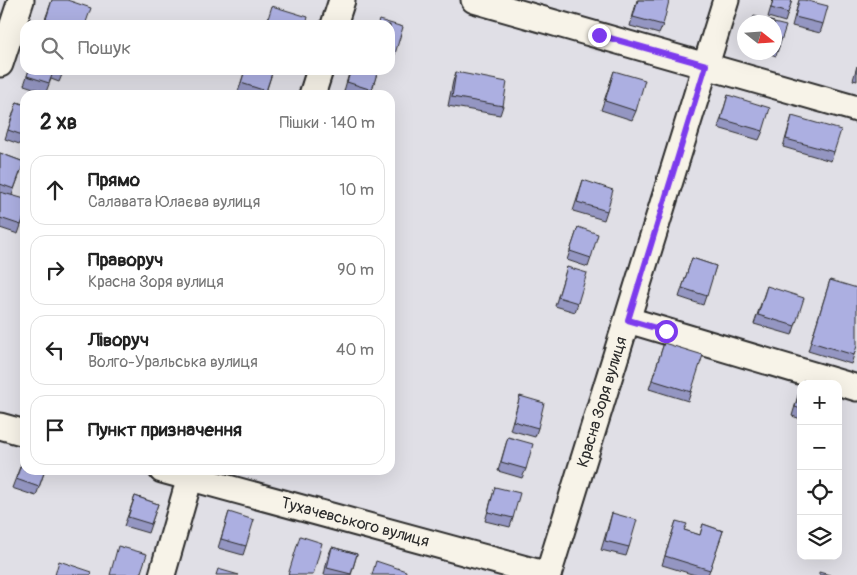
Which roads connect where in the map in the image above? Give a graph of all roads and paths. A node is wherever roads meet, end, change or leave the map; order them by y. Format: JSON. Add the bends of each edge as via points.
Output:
{"nodes":[{"id":1,"x":21,"y":0,"type":"edge"},
{"id":2,"x":342,"y":0,"type":"edge"},
{"id":3,"x":474,"y":0,"type":"edge"},
{"id":4,"x":726,"y":0,"type":"edge"},
{"id":5,"x":336,"y":20,"type":"edge"},
{"id":6,"x":0,"y":64,"type":"edge"},
{"id":7,"x":706,"y":65,"type":"junction"},
{"id":8,"x":318,"y":75,"type":"edge"},
{"id":9,"x":314,"y":90,"type":"edge"},
{"id":10,"x":857,"y":109,"type":"edge"},
{"id":11,"x":628,"y":320,"type":"junction"},
{"id":12,"x":857,"y":388,"type":"edge"},
{"id":13,"x":0,"y":426,"type":"edge"},
{"id":14,"x":20,"y":432,"type":"edge"},
{"id":15,"x":191,"y":475,"type":"edge"},
{"id":16,"x":195,"y":475,"type":"edge"},
{"id":17,"x":162,"y":575,"type":"edge"},
{"id":18,"x":548,"y":575,"type":"edge"}],
"edges":[{"from":1,"to":6,"type":"street"},
{"from":2,"to":5,"type":"street"},
{"from":3,"to":7,"type":"street"},
{"from":4,"to":7,"type":"street","name":"Красна Зоря вулиця"},
{"from":7,"to":10,"type":"street"},
{"from":7,"to":11,"type":"street","name":"Красна Зоря вулиця"},
{"from":8,"to":9,"type":"street"},
{"from":11,"to":12,"type":"street"},
{"from":11,"to":18,"type":"street","name":"Красна Зоря вулиця"},
{"from":13,"to":14,"type":"street"},
{"from":15,"to":17,"type":"street"},
{"from":16,"to":18,"type":"street","name":"Тухачевського вулиця"}]}
